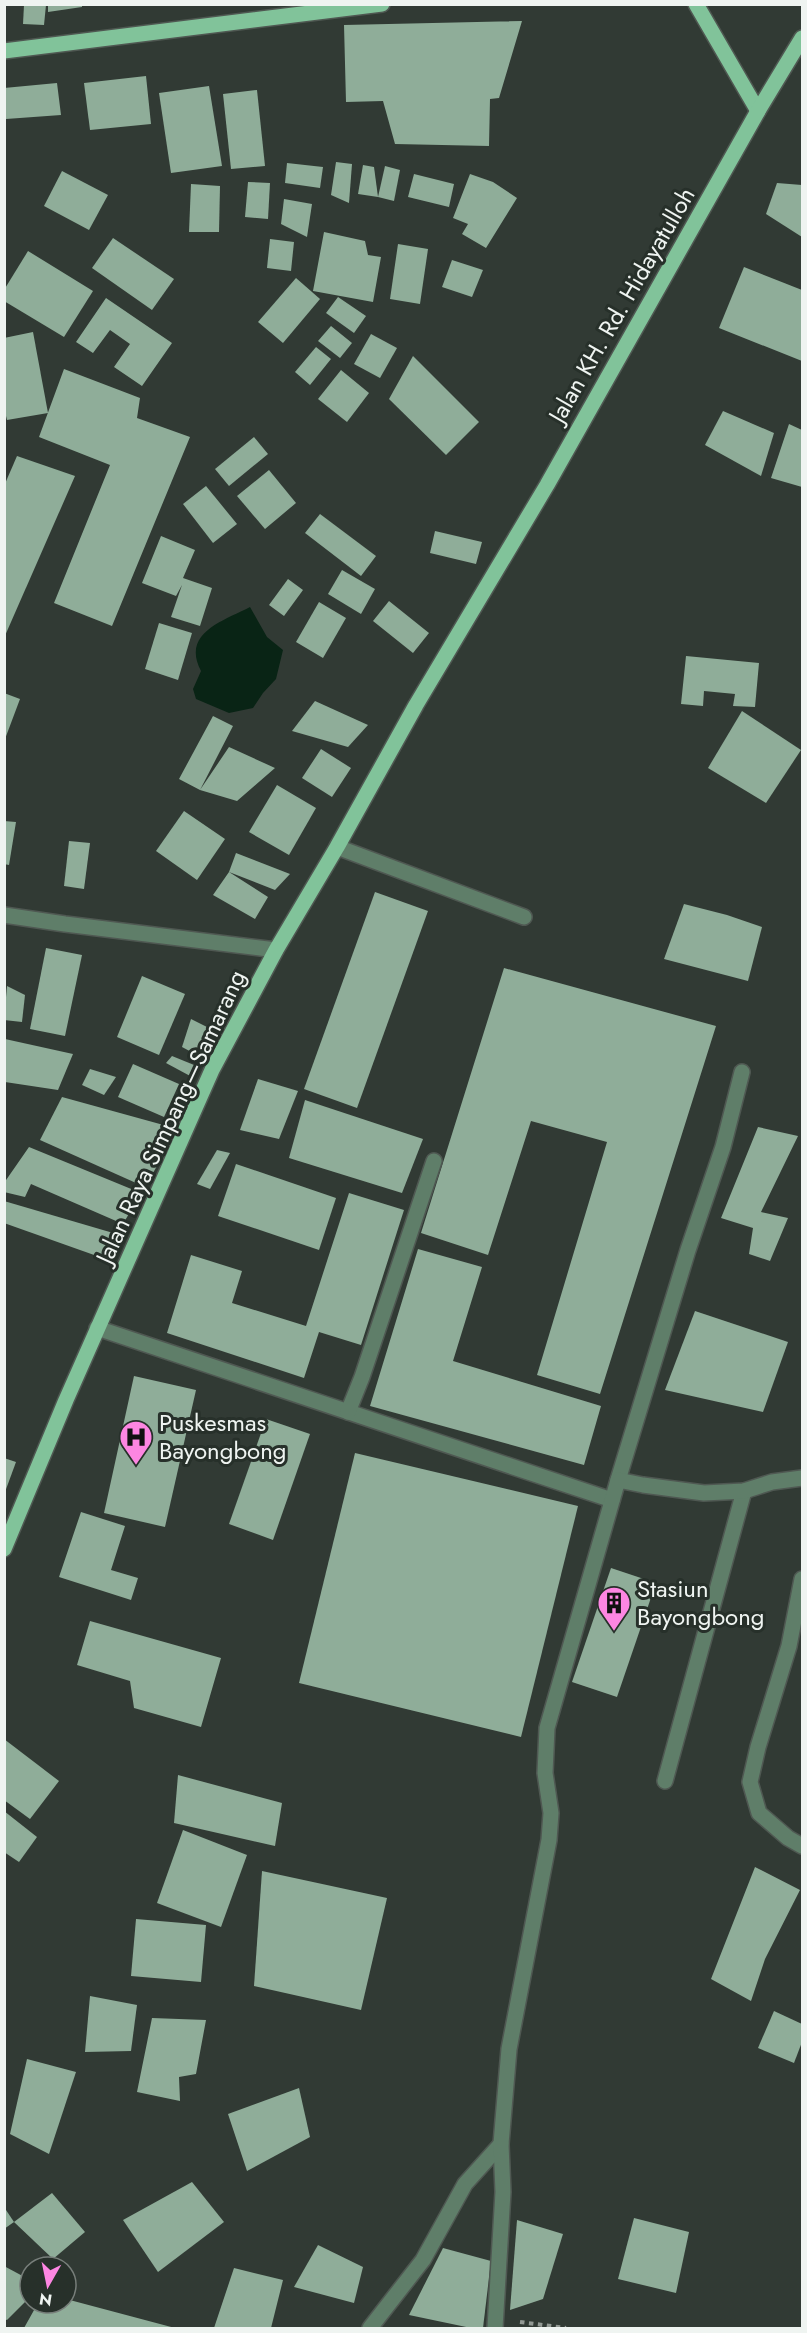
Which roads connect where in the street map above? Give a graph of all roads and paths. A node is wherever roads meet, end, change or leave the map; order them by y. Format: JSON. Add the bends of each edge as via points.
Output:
{"nodes":[{"id":1,"x":382,"y":4,"type":"edge"},
{"id":2,"x":696,"y":4,"type":"edge"},
{"id":3,"x":802,"y":38,"type":"edge"},
{"id":4,"x":4,"y":51,"type":"edge"},
{"id":5,"x":758,"y":111,"type":"junction"},
{"id":6,"x":482,"y":595,"type":"joint"},
{"id":7,"x":337,"y":847,"type":"junction"},
{"id":8,"x":4,"y":915,"type":"edge"},
{"id":9,"x":524,"y":917,"type":"dead end"},
{"id":10,"x":276,"y":950,"type":"junction"},
{"id":11,"x":742,"y":1072,"type":"dead end"},
{"id":12,"x":434,"y":1161,"type":"dead end"},
{"id":13,"x":97,"y":1328,"type":"junction"},
{"id":14,"x":348,"y":1412,"type":"junction"},
{"id":15,"x":802,"y":1478,"type":"edge"},
{"id":16,"x":618,"y":1480,"type":"junction"},
{"id":17,"x":744,"y":1491,"type":"junction"},
{"id":18,"x":612,"y":1500,"type":"junction"},
{"id":19,"x":4,"y":1549,"type":"edge"},
{"id":20,"x":802,"y":1579,"type":"edge"},
{"id":21,"x":665,"y":1781,"type":"dead end"},
{"id":22,"x":802,"y":1846,"type":"edge"},
{"id":23,"x":501,"y":2144,"type":"junction"},
{"id":24,"x":496,"y":2323,"type":"edge"},
{"id":25,"x":370,"y":2328,"type":"edge"},
{"id":26,"x":566,"y":2328,"type":"edge"}],
"edges":[{"from":1,"to":4,"type":"main road"},
{"from":2,"to":5,"type":"main road"},
{"from":3,"to":5,"type":"main road","name":"Jalan KH. Rd. Hidayatulloh"},
{"from":5,"to":6,"type":"main road","name":"Jalan KH. Rd. Hidayatulloh"},
{"from":6,"to":7,"type":"main road","name":"Jalan Raya Simpang—Samarang"},
{"from":7,"to":9,"type":"street"},
{"from":7,"to":10,"type":"main road","name":"Jalan Raya Simpang—Samarang"},
{"from":8,"to":10,"type":"street"},
{"from":10,"to":13,"type":"main road","name":"Jalan Raya Simpang—Samarang","via":[[212,1070]]},
{"from":11,"to":16,"type":"street","via":[[723,1147]]},
{"from":12,"to":14,"type":"street"},
{"from":13,"to":14,"type":"street"},
{"from":13,"to":19,"type":"main road","name":"Jalan Raya Simpang—Samarang"},
{"from":14,"to":18,"type":"street"},
{"from":15,"to":17,"type":"street"},
{"from":16,"to":17,"type":"street","via":[[704,1493]]},
{"from":16,"to":18,"type":"street"},
{"from":17,"to":21,"type":"street"},
{"from":18,"to":23,"type":"street","via":[[547,1728],[549,1840],[509,2049]]},
{"from":20,"to":22,"type":"street","via":[[789,1646],[750,1782],[759,1813]]},
{"from":23,"to":24,"type":"street","via":[[503,2192]]},
{"from":23,"to":25,"type":"street","via":[[465,2184],[423,2260]]},
{"from":24,"to":26,"type":"path"}]}
